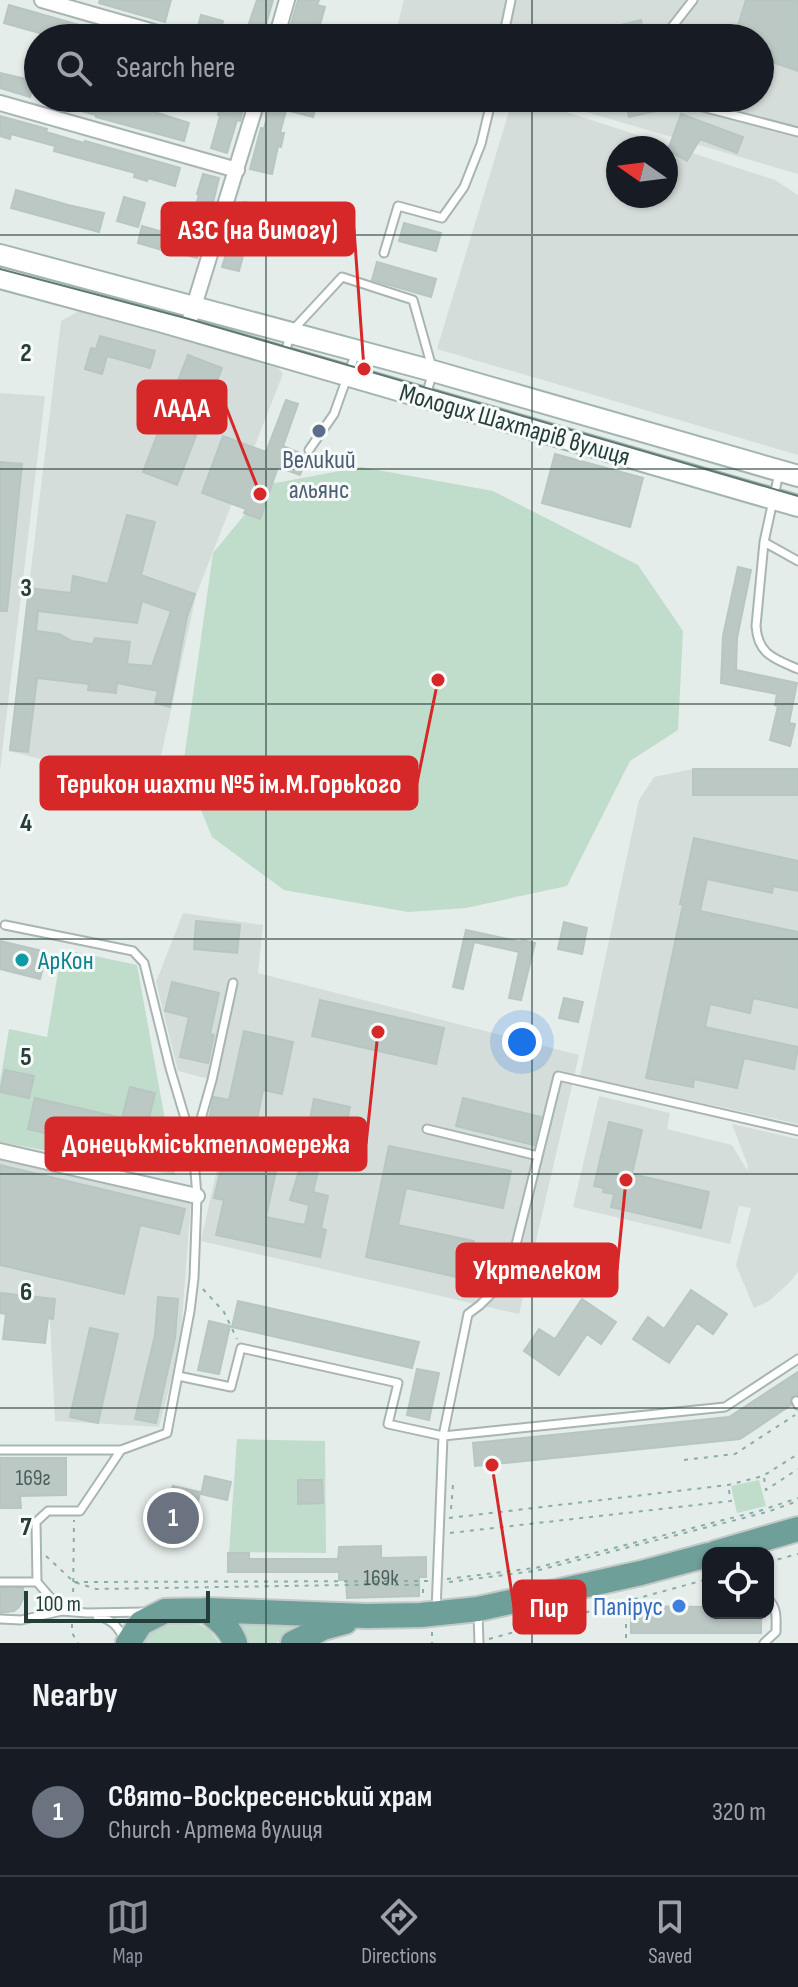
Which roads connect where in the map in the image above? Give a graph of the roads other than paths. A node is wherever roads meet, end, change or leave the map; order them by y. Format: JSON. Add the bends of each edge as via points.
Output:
{"nodes":[{"id":1,"x":42,"y":0,"type":"edge"},
{"id":2,"x":287,"y":0,"type":"edge"},
{"id":3,"x":511,"y":0,"type":"edge"},
{"id":4,"x":693,"y":0,"type":"edge"},
{"id":5,"x":126,"y":24,"type":"edge"},
{"id":6,"x":280,"y":24,"type":"edge"},
{"id":7,"x":506,"y":24,"type":"edge"},
{"id":8,"x":674,"y":24,"type":"edge"},
{"id":9,"x":0,"y":103,"type":"edge"},
{"id":10,"x":24,"y":110,"type":"edge"},
{"id":11,"x":32,"y":112,"type":"edge"},
{"id":12,"x":254,"y":112,"type":"edge"},
{"id":13,"x":489,"y":112,"type":"edge"},
{"id":14,"x":722,"y":112,"type":"edge"},
{"id":15,"x":798,"y":132,"type":"edge"},
{"id":16,"x":237,"y":170,"type":"junction"},
{"id":17,"x":384,"y":253,"type":"dead end"},
{"id":18,"x":0,"y":255,"type":"edge"},
{"id":19,"x":0,"y":278,"type":"edge"},
{"id":20,"x":193,"y":306,"type":"junction"},
{"id":21,"x":187,"y":329,"type":"junction"},
{"id":22,"x":291,"y":332,"type":"junction"},
{"id":23,"x":357,"y":351,"type":"junction"},
{"id":24,"x":284,"y":357,"type":"junction"},
{"id":25,"x":433,"y":371,"type":"junction"},
{"id":26,"x":349,"y":376,"type":"junction"},
{"id":27,"x":425,"y":398,"type":"junction"},
{"id":28,"x":309,"y":450,"type":"dead end"},
{"id":29,"x":788,"y":474,"type":"edge"},
{"id":30,"x":773,"y":499,"type":"junction"},
{"id":31,"x":798,"y":506,"type":"edge"},
{"id":32,"x":764,"y":542,"type":"junction"},
{"id":33,"x":798,"y":561,"type":"edge"},
{"id":34,"x":798,"y":669,"type":"edge"},
{"id":35,"x":5,"y":925,"type":"dead end"},
{"id":36,"x":233,"y":983,"type":"dead end"},
{"id":37,"x":427,"y":1129,"type":"dead end"},
{"id":38,"x":798,"y":1131,"type":"edge"},
{"id":39,"x":193,"y":1147,"type":"junction"},
{"id":40,"x":0,"y":1151,"type":"edge"},
{"id":41,"x":538,"y":1156,"type":"junction"},
{"id":42,"x":197,"y":1196,"type":"junction"},
{"id":43,"x":798,"y":1359,"type":"edge"},
{"id":44,"x":777,"y":1373,"type":"junction"},
{"id":45,"x":178,"y":1376,"type":"junction"},
{"id":46,"x":783,"y":1382,"type":"dead end"},
{"id":47,"x":443,"y":1436,"type":"junction"},
{"id":48,"x":0,"y":1450,"type":"edge"},
{"id":49,"x":121,"y":1450,"type":"junction"},
{"id":50,"x":798,"y":1529,"type":"edge"},
{"id":51,"x":768,"y":1547,"type":"edge"},
{"id":52,"x":702,"y":1557,"type":"edge"},
{"id":53,"x":0,"y":1582,"type":"edge"},
{"id":54,"x":37,"y":1582,"type":"junction"},
{"id":55,"x":774,"y":1606,"type":"edge"},
{"id":56,"x":478,"y":1609,"type":"junction"},
{"id":57,"x":206,"y":1610,"type":"junction"},
{"id":58,"x":62,"y":1611,"type":"junction"},
{"id":59,"x":165,"y":1611,"type":"junction"},
{"id":60,"x":87,"y":1613,"type":"junction"},
{"id":61,"x":436,"y":1613,"type":"junction"},
{"id":62,"x":366,"y":1616,"type":"junction"},
{"id":63,"x":0,"y":1619,"type":"edge"},
{"id":64,"x":479,"y":1642,"type":"edge"},
{"id":65,"x":127,"y":1643,"type":"edge"},
{"id":66,"x":235,"y":1643,"type":"edge"},
{"id":67,"x":293,"y":1643,"type":"edge"},
{"id":68,"x":764,"y":1643,"type":"edge"}],
"edges":[{"from":1,"to":5,"type":"street"},
{"from":2,"to":6,"type":"street"},
{"from":3,"to":7,"type":"lane"},
{"from":4,"to":8,"type":"lane"},
{"from":9,"to":10,"type":"street"},
{"from":11,"to":16,"type":"street"},
{"from":12,"to":16,"type":"street"},
{"from":13,"to":17,"type":"lane","via":[[464,187],[442,218],[398,206]]},
{"from":14,"to":15,"type":"lane"},
{"from":16,"to":20,"type":"street"},
{"from":18,"to":20,"type":"main road","name":"Молодих Шахтарів вулиця"},
{"from":19,"to":21,"type":"main road","name":"Молодих Шахтарів вулиця"},
{"from":20,"to":21,"type":"street"},
{"from":20,"to":22,"type":"main road","name":"Молодих Шахтарів вулиця"},
{"from":21,"to":24,"type":"main road","name":"Молодих Шахтарів вулиця"},
{"from":22,"to":23,"type":"main road","name":"Молодих Шахтарів вулиця"},
{"from":22,"to":24,"type":"lane"},
{"from":22,"to":25,"type":"lane","via":[[342,277],[413,300]]},
{"from":23,"to":25,"type":"main road","name":"Молодих Шахтарів вулиця"},
{"from":23,"to":26,"type":"lane"},
{"from":24,"to":26,"type":"main road","name":"Молодих Шахтарів вулиця"},
{"from":25,"to":27,"type":"lane"},
{"from":25,"to":29,"type":"main road","name":"Молодих Шахтарів вулиця"},
{"from":26,"to":27,"type":"main road","name":"Молодих Шахтарів вулиця"},
{"from":26,"to":28,"type":"lane","via":[[334,414]]},
{"from":27,"to":30,"type":"main road","name":"Молодих Шахтарів вулиця"},
{"from":29,"to":30,"type":"lane"},
{"from":30,"to":31,"type":"main road","name":"Молодих Шахтарів вулиця"},
{"from":30,"to":32,"type":"lane"},
{"from":32,"to":33,"type":"lane"},
{"from":32,"to":34,"type":"lane","via":[[757,639],[762,650]]},
{"from":35,"to":39,"type":"lane","via":[[133,951],[144,963]]},
{"from":36,"to":39,"type":"lane"},
{"from":37,"to":41,"type":"lane"},
{"from":38,"to":41,"type":"lane","via":[[558,1076]]},
{"from":39,"to":42,"type":"lane"},
{"from":40,"to":42,"type":"street"},
{"from":41,"to":47,"type":"lane","via":[[508,1277],[468,1314]]},
{"from":42,"to":45,"type":"lane","via":[[194,1278]]},
{"from":43,"to":44,"type":"lane"},
{"from":44,"to":46,"type":"lane"},
{"from":44,"to":47,"type":"lane","via":[[725,1407]]},
{"from":45,"to":47,"type":"lane","via":[[231,1387],[241,1348],[398,1383],[388,1424]]},
{"from":45,"to":49,"type":"lane","via":[[167,1433]]},
{"from":47,"to":61,"type":"lane"},
{"from":48,"to":49,"type":"lane"},
{"from":49,"to":54,"type":"lane","via":[[80,1512],[48,1511],[36,1522]]},
{"from":50,"to":51,"type":"main road"},
{"from":52,"to":56,"type":"main road"},
{"from":53,"to":54,"type":"lane"},
{"from":54,"to":58,"type":"lane"},
{"from":55,"to":68,"type":"lane","via":[[776,1632]]},
{"from":56,"to":61,"type":"main road"},
{"from":56,"to":64,"type":"lane"},
{"from":57,"to":59,"type":"main road"},
{"from":57,"to":62,"type":"main road"},
{"from":57,"to":66,"type":"main road","via":[[222,1622]]},
{"from":58,"to":60,"type":"lane"},
{"from":58,"to":63,"type":"lane"},
{"from":59,"to":60,"type":"lane"},
{"from":59,"to":65,"type":"main road","via":[[141,1623]]},
{"from":60,"to":65,"type":"lane","via":[[107,1618]]},
{"from":61,"to":62,"type":"main road"},
{"from":62,"to":67,"type":"main road"}]}
